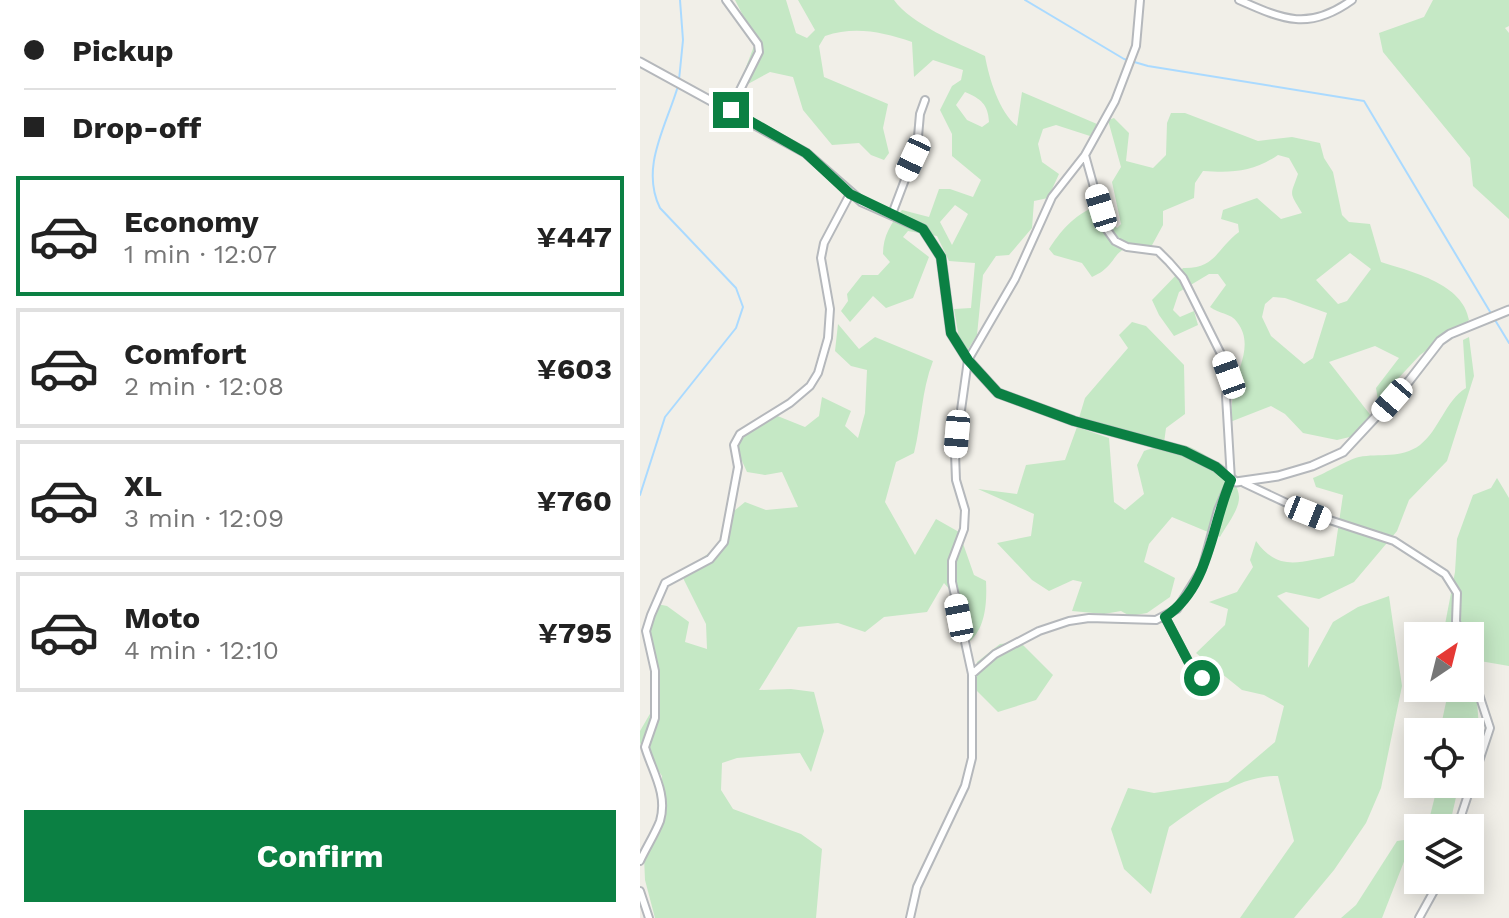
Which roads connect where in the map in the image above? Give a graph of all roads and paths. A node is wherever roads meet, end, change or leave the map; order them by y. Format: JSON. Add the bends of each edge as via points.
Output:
{"nodes":[{"id":1,"x":726,"y":0,"type":"edge"},
{"id":2,"x":1140,"y":0,"type":"edge"},
{"id":3,"x":1239,"y":0,"type":"edge"},
{"id":4,"x":1352,"y":0,"type":"edge"},
{"id":5,"x":640,"y":62,"type":"edge"},
{"id":6,"x":925,"y":100,"type":"dead end"},
{"id":7,"x":738,"y":114,"type":"junction"},
{"id":8,"x":1085,"y":155,"type":"junction"},
{"id":9,"x":850,"y":194,"type":"junction"},
{"id":10,"x":892,"y":214,"type":"junction"},
{"id":11,"x":1509,"y":310,"type":"edge"},
{"id":12,"x":968,"y":360,"type":"junction"},
{"id":13,"x":1231,"y":480,"type":"junction"},
{"id":14,"x":1244,"y":483,"type":"junction"},
{"id":15,"x":1165,"y":617,"type":"junction"},
{"id":16,"x":1456,"y":622,"type":"edge"},
{"id":17,"x":972,"y":674,"type":"junction"},
{"id":18,"x":1206,"y":682,"type":"dead end"},
{"id":19,"x":1481,"y":702,"type":"edge"},
{"id":20,"x":1462,"y":814,"type":"edge"},
{"id":21,"x":640,"y":861,"type":"edge"},
{"id":22,"x":640,"y":891,"type":"edge"},
{"id":23,"x":1432,"y":894,"type":"edge"},
{"id":24,"x":649,"y":918,"type":"edge"},
{"id":25,"x":910,"y":918,"type":"edge"},
{"id":26,"x":1419,"y":918,"type":"edge"}],
"edges":[{"from":1,"to":7,"type":"street","via":[[759,52],[740,90]]},
{"from":2,"to":8,"type":"street","via":[[1136,46],[1123,86]]},
{"from":3,"to":4,"type":"street","via":[[1294,20],[1320,18]]},
{"from":5,"to":7,"type":"street"},
{"from":6,"to":10,"type":"street","via":[[917,148]]},
{"from":7,"to":9,"type":"street","via":[[806,153]]},
{"from":8,"to":12,"type":"street","via":[[1052,197],[1015,279]]},
{"from":8,"to":13,"type":"street","via":[[1105,227],[1115,241],[1158,251],[1169,262],[1183,278],[1221,354],[1229,375]]},
{"from":9,"to":10,"type":"street"},
{"from":9,"to":21,"type":"street","via":[[821,258],[830,309],[818,373],[790,403],[740,434],[734,445],[738,467],[724,542],[696,568],[665,583],[647,626],[655,707],[645,747],[662,802],[659,824]]},
{"from":10,"to":12,"type":"street","via":[[923,229],[934,241],[951,333]]},
{"from":11,"to":14,"type":"street","via":[[1440,341],[1343,452],[1312,466]]},
{"from":12,"to":13,"type":"street","via":[[992,388],[1021,404],[1184,451]]},
{"from":12,"to":17,"type":"street","via":[[955,453],[964,529],[952,561],[952,582]]},
{"from":13,"to":14,"type":"street"},
{"from":13,"to":15,"type":"street","via":[[1197,581]]},
{"from":14,"to":16,"type":"street","via":[[1325,520],[1394,541],[1445,574],[1457,593]]},
{"from":15,"to":17,"type":"street","via":[[1069,621],[995,654]]},
{"from":15,"to":18,"type":"street","via":[[1188,661]]},
{"from":17,"to":25,"type":"street","via":[[969,773],[917,887]]},
{"from":19,"to":20,"type":"street","via":[[1490,728]]},
{"from":22,"to":24,"type":"street"},
{"from":23,"to":26,"type":"street"}]}
